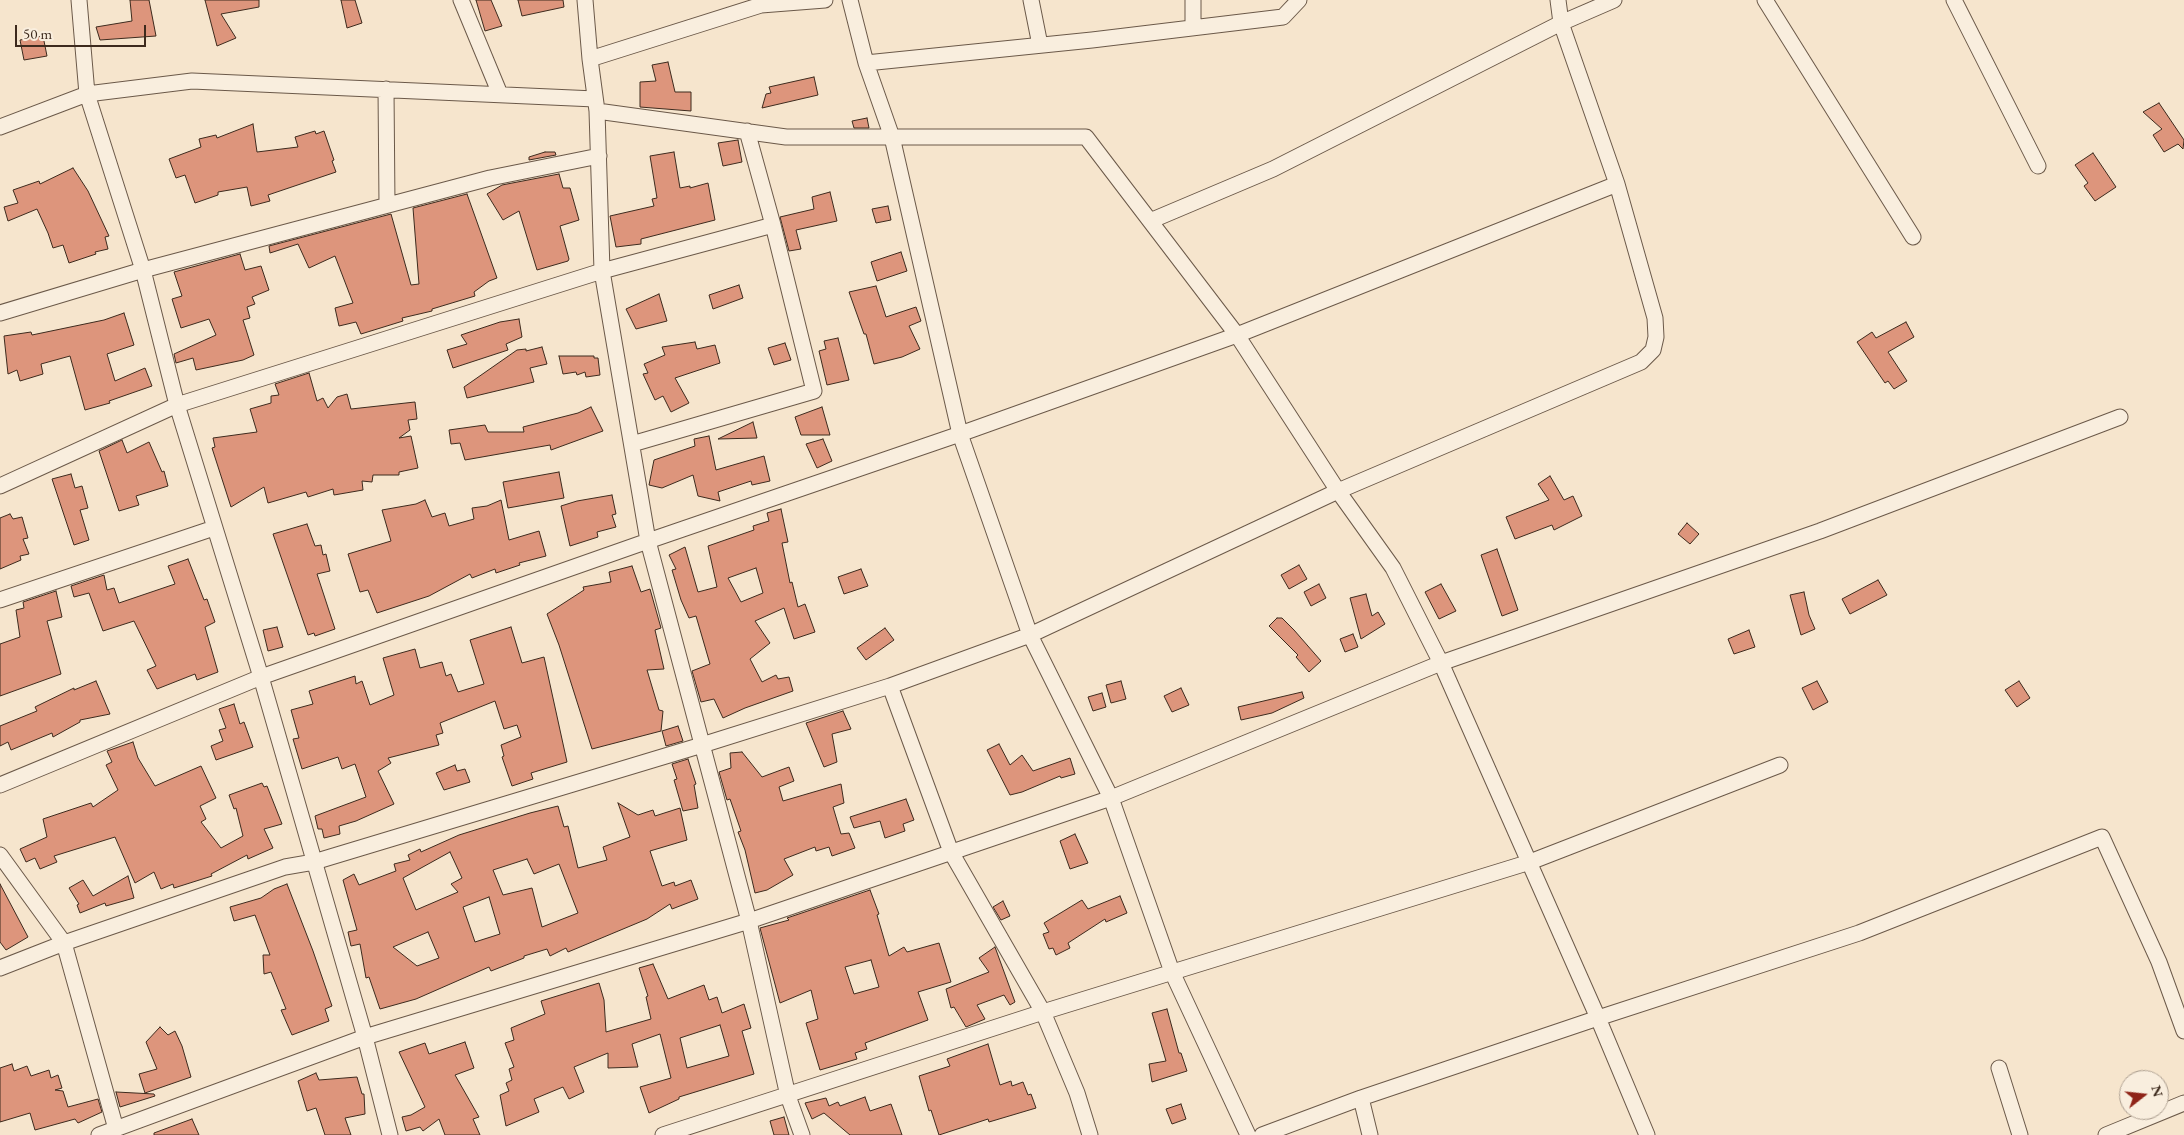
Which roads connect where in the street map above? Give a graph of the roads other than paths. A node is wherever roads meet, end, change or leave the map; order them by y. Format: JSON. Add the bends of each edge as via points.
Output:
{"nodes":[{"id":1,"x":79,"y":0,"type":"edge"},
{"id":2,"x":461,"y":0,"type":"edge"},
{"id":3,"x":585,"y":0,"type":"edge"},
{"id":4,"x":825,"y":0,"type":"edge"},
{"id":5,"x":850,"y":0,"type":"edge"},
{"id":6,"x":1031,"y":0,"type":"edge"},
{"id":7,"x":1193,"y":0,"type":"edge"},
{"id":8,"x":1299,"y":0,"type":"edge"},
{"id":9,"x":1558,"y":0,"type":"edge"},
{"id":10,"x":1614,"y":0,"type":"edge"},
{"id":11,"x":1765,"y":0,"type":"edge"},
{"id":12,"x":1954,"y":0,"type":"edge"},
{"id":13,"x":1561,"y":23,"type":"junction"},
{"id":14,"x":1193,"y":28,"type":"junction"},
{"id":15,"x":1040,"y":45,"type":"junction"},
{"id":16,"x":590,"y":59,"type":"junction"},
{"id":17,"x":866,"y":63,"type":"junction"},
{"id":18,"x":386,"y":89,"type":"junction"},
{"id":19,"x":86,"y":94,"type":"junction"},
{"id":20,"x":500,"y":94,"type":"junction"},
{"id":21,"x":596,"y":105,"type":"junction"},
{"id":22,"x":0,"y":127,"type":"edge"},
{"id":23,"x":747,"y":131,"type":"junction"},
{"id":24,"x":892,"y":137,"type":"junction"},
{"id":25,"x":599,"y":156,"type":"junction"},
{"id":26,"x":2038,"y":166,"type":"dead end"},
{"id":27,"x":1618,"y":184,"type":"junction"},
{"id":28,"x":387,"y":205,"type":"junction"},
{"id":29,"x":1150,"y":221,"type":"junction"},
{"id":30,"x":773,"y":225,"type":"junction"},
{"id":31,"x":1913,"y":237,"type":"dead end"},
{"id":32,"x":143,"y":270,"type":"junction"},
{"id":33,"x":602,"y":271,"type":"junction"},
{"id":34,"x":0,"y":313,"type":"edge"},
{"id":35,"x":1236,"y":335,"type":"junction"},
{"id":36,"x":177,"y":405,"type":"junction"},
{"id":37,"x":2120,"y":417,"type":"dead end"},
{"id":38,"x":960,"y":434,"type":"junction"},
{"id":39,"x":632,"y":444,"type":"junction"},
{"id":40,"x":0,"y":486,"type":"edge"},
{"id":41,"x":1338,"y":492,"type":"junction"},
{"id":42,"x":214,"y":528,"type":"junction"},
{"id":43,"x":648,"y":541,"type":"junction"},
{"id":44,"x":0,"y":600,"type":"edge"},
{"id":45,"x":1030,"y":635,"type":"junction"},
{"id":46,"x":1441,"y":663,"type":"junction"},
{"id":47,"x":260,"y":677,"type":"junction"},
{"id":48,"x":890,"y":686,"type":"junction"},
{"id":49,"x":702,"y":745,"type":"junction"},
{"id":50,"x":1780,"y":765,"type":"dead end"},
{"id":51,"x":0,"y":785,"type":"edge"},
{"id":52,"x":1111,"y":798,"type":"junction"},
{"id":53,"x":951,"y":852,"type":"junction"},
{"id":54,"x":0,"y":855,"type":"edge"},
{"id":55,"x":314,"y":862,"type":"junction"},
{"id":56,"x":1530,"y":862,"type":"junction"},
{"id":57,"x":749,"y":921,"type":"junction"},
{"id":58,"x":64,"y":943,"type":"junction"},
{"id":59,"x":0,"y":968,"type":"edge"},
{"id":60,"x":1172,"y":972,"type":"junction"},
{"id":61,"x":1043,"y":1012,"type":"junction"},
{"id":62,"x":1598,"y":1018,"type":"junction"},
{"id":63,"x":2184,"y":1032,"type":"edge"},
{"id":64,"x":365,"y":1037,"type":"junction"},
{"id":65,"x":1999,"y":1068,"type":"dead end"},
{"id":66,"x":788,"y":1096,"type":"junction"},
{"id":67,"x":1361,"y":1098,"type":"junction"},
{"id":68,"x":2184,"y":1103,"type":"edge"},
{"id":69,"x":116,"y":1129,"type":"junction"},
{"id":70,"x":99,"y":1135,"type":"edge"},
{"id":71,"x":390,"y":1135,"type":"edge"},
{"id":72,"x":663,"y":1135,"type":"edge"},
{"id":73,"x":802,"y":1135,"type":"edge"},
{"id":74,"x":1090,"y":1135,"type":"edge"},
{"id":75,"x":1248,"y":1135,"type":"edge"},
{"id":76,"x":1262,"y":1135,"type":"edge"},
{"id":77,"x":1370,"y":1135,"type":"edge"},
{"id":78,"x":1647,"y":1135,"type":"edge"},
{"id":79,"x":2020,"y":1135,"type":"edge"},
{"id":80,"x":2106,"y":1135,"type":"edge"}],
"edges":[{"from":1,"to":19,"type":"street"},
{"from":2,"to":20,"type":"street"},
{"from":3,"to":16,"type":"street"},
{"from":4,"to":16,"type":"street","via":[[761,5]]},
{"from":5,"to":17,"type":"street"},
{"from":6,"to":15,"type":"street"},
{"from":7,"to":14,"type":"street"},
{"from":8,"to":14,"type":"street","via":[[1283,17]]},
{"from":9,"to":13,"type":"street"},
{"from":10,"to":13,"type":"street"},
{"from":11,"to":31,"type":"street"},
{"from":12,"to":26,"type":"street"},
{"from":13,"to":27,"type":"street"},
{"from":13,"to":29,"type":"street","via":[[1273,169]]},
{"from":14,"to":15,"type":"street"},
{"from":15,"to":17,"type":"street"},
{"from":16,"to":21,"type":"street"},
{"from":17,"to":24,"type":"street"},
{"from":18,"to":19,"type":"street","via":[[192,81]]},
{"from":18,"to":20,"type":"street"},
{"from":18,"to":28,"type":"street"},
{"from":19,"to":22,"type":"street"},
{"from":19,"to":32,"type":"street"},
{"from":20,"to":21,"type":"street"},
{"from":21,"to":23,"type":"street"},
{"from":21,"to":25,"type":"street"},
{"from":23,"to":24,"type":"street","via":[[786,137]]},
{"from":23,"to":30,"type":"street"},
{"from":24,"to":29,"type":"street","via":[[1086,136]]},
{"from":24,"to":38,"type":"street"},
{"from":25,"to":28,"type":"street","via":[[490,178]]},
{"from":25,"to":33,"type":"street"},
{"from":27,"to":35,"type":"street"},
{"from":27,"to":41,"type":"street","via":[[1655,318],[1653,350],[1640,362]]},
{"from":28,"to":32,"type":"street"},
{"from":29,"to":35,"type":"street"},
{"from":30,"to":33,"type":"street"},
{"from":30,"to":39,"type":"street","via":[[814,391]]},
{"from":32,"to":34,"type":"street"},
{"from":32,"to":36,"type":"street"},
{"from":33,"to":36,"type":"street"},
{"from":33,"to":39,"type":"street"},
{"from":35,"to":38,"type":"street"},
{"from":35,"to":41,"type":"street"},
{"from":36,"to":40,"type":"street"},
{"from":36,"to":42,"type":"street"},
{"from":37,"to":46,"type":"street","via":[[1820,531]]},
{"from":38,"to":43,"type":"street"},
{"from":38,"to":45,"type":"street"},
{"from":39,"to":43,"type":"street"},
{"from":41,"to":45,"type":"street"},
{"from":41,"to":46,"type":"street","via":[[1393,568]]},
{"from":42,"to":44,"type":"street"},
{"from":42,"to":47,"type":"street"},
{"from":43,"to":47,"type":"street"},
{"from":43,"to":49,"type":"street"},
{"from":45,"to":48,"type":"street"},
{"from":45,"to":52,"type":"street"},
{"from":46,"to":52,"type":"street"},
{"from":46,"to":56,"type":"street"},
{"from":47,"to":51,"type":"street"},
{"from":47,"to":55,"type":"street"},
{"from":48,"to":49,"type":"street"},
{"from":48,"to":53,"type":"street"},
{"from":49,"to":55,"type":"street"},
{"from":49,"to":57,"type":"street"},
{"from":50,"to":56,"type":"street"},
{"from":52,"to":53,"type":"street"},
{"from":52,"to":60,"type":"street"},
{"from":53,"to":57,"type":"street"},
{"from":53,"to":61,"type":"street"},
{"from":54,"to":58,"type":"street"},
{"from":55,"to":58,"type":"street","via":[[284,867]]},
{"from":55,"to":64,"type":"street"},
{"from":56,"to":60,"type":"street"},
{"from":56,"to":62,"type":"street"},
{"from":57,"to":64,"type":"street"},
{"from":57,"to":66,"type":"street"},
{"from":58,"to":59,"type":"street"},
{"from":58,"to":69,"type":"street"},
{"from":60,"to":61,"type":"street"},
{"from":60,"to":75,"type":"street"},
{"from":61,"to":66,"type":"street"},
{"from":61,"to":74,"type":"street","via":[[1077,1093]]},
{"from":62,"to":63,"type":"street","via":[[1859,932],[2102,837],[2159,962]]},
{"from":62,"to":67,"type":"street"},
{"from":62,"to":78,"type":"street"},
{"from":64,"to":69,"type":"street"},
{"from":64,"to":71,"type":"street"},
{"from":65,"to":79,"type":"street"},
{"from":66,"to":72,"type":"street"},
{"from":66,"to":73,"type":"street"},
{"from":67,"to":76,"type":"street"},
{"from":67,"to":77,"type":"street"},
{"from":68,"to":80,"type":"street"},
{"from":69,"to":70,"type":"street"}]}
